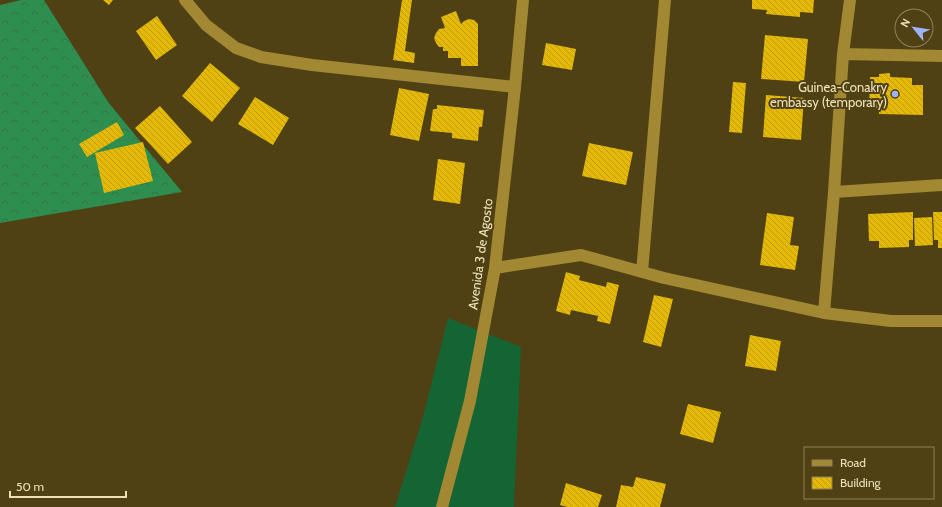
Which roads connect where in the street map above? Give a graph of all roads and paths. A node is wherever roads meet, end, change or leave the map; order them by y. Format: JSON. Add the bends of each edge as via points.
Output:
{"nodes":[{"id":1,"x":185,"y":0,"type":"edge"},
{"id":2,"x":523,"y":0,"type":"edge"},
{"id":3,"x":665,"y":0,"type":"edge"},
{"id":4,"x":850,"y":0,"type":"edge"},
{"id":5,"x":843,"y":54,"type":"junction"},
{"id":6,"x":942,"y":56,"type":"edge"},
{"id":7,"x":515,"y":87,"type":"junction"},
{"id":8,"x":942,"y":185,"type":"edge"},
{"id":9,"x":834,"y":192,"type":"junction"},
{"id":10,"x":495,"y":268,"type":"junction"},
{"id":11,"x":642,"y":272,"type":"junction"},
{"id":12,"x":824,"y":313,"type":"junction"},
{"id":13,"x":942,"y":321,"type":"edge"},
{"id":14,"x":442,"y":507,"type":"edge"}],
"edges":[{"from":1,"to":7,"type":"street","via":[[206,25],[236,48],[261,57]]},
{"from":2,"to":7,"type":"street","name":"Avenida 3 de Agosto"},
{"from":3,"to":11,"type":"street"},
{"from":4,"to":5,"type":"street"},
{"from":5,"to":6,"type":"street"},
{"from":5,"to":9,"type":"street"},
{"from":7,"to":10,"type":"street","name":"Avenida 3 de Agosto"},
{"from":8,"to":9,"type":"street"},
{"from":9,"to":12,"type":"street"},
{"from":10,"to":11,"type":"street","via":[[581,255]]},
{"from":10,"to":14,"type":"street","name":"Avenida 3 de Agosto","via":[[470,401]]},
{"from":11,"to":12,"type":"street"},
{"from":12,"to":13,"type":"street","via":[[891,321]]}]}
